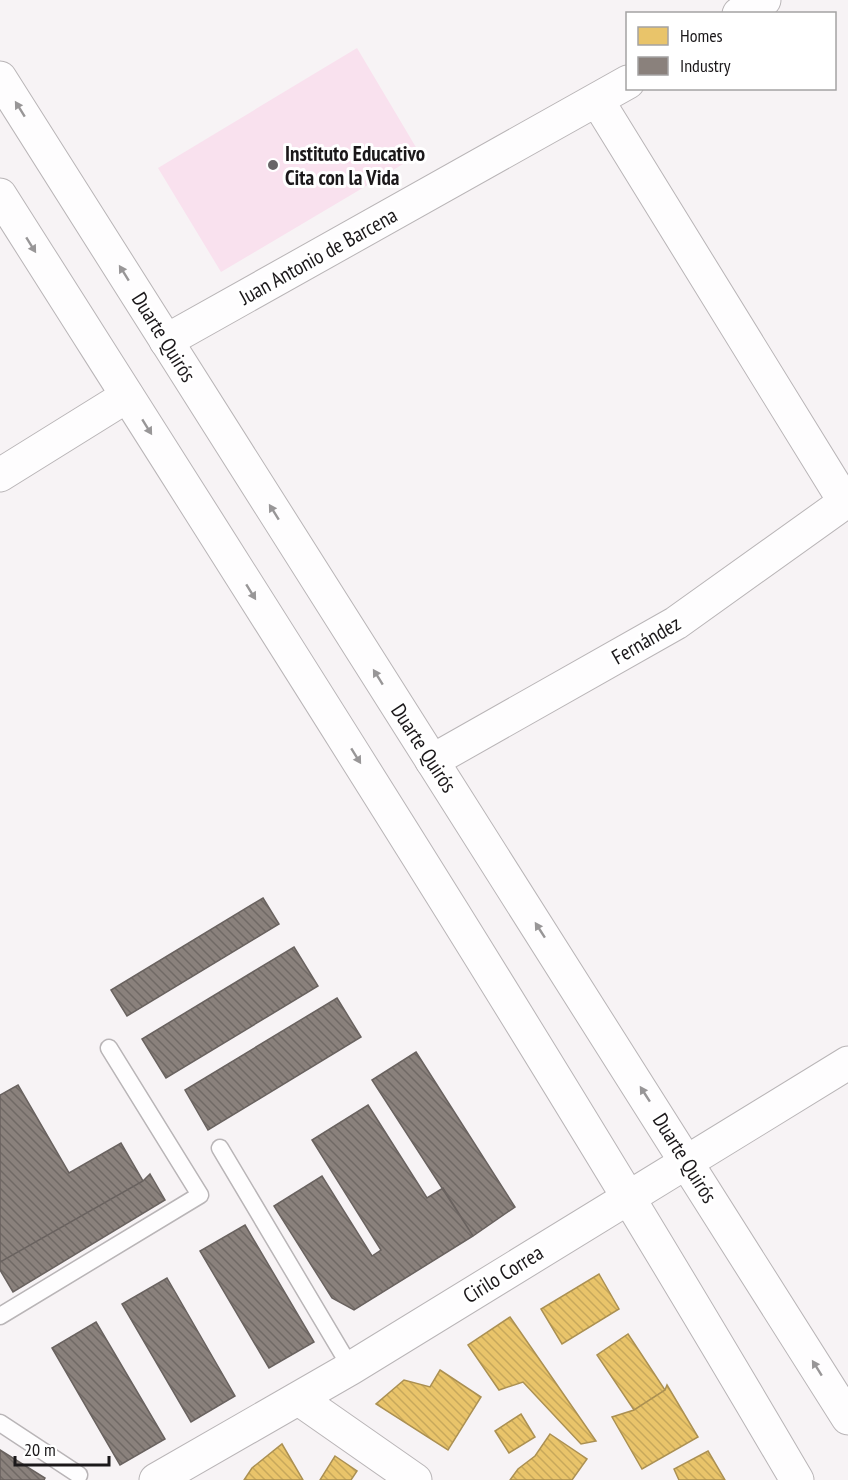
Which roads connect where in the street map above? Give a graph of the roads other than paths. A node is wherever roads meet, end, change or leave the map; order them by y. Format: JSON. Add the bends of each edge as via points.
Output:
{"nodes":[{"id":1,"x":0,"y":78,"type":"edge"},
{"id":2,"x":626,"y":83,"type":"edge"},
{"id":3,"x":597,"y":100,"type":"junction"},
{"id":4,"x":0,"y":195,"type":"edge"},
{"id":5,"x":166,"y":341,"type":"junction"},
{"id":6,"x":127,"y":396,"type":"junction"},
{"id":7,"x":0,"y":475,"type":"edge"},
{"id":8,"x":847,"y":501,"type":"edge"},
{"id":9,"x":432,"y":761,"type":"junction"},
{"id":10,"x":109,"y":1048,"type":"dead end"},
{"id":11,"x":848,"y":1063,"type":"edge"},
{"id":12,"x":220,"y":1148,"type":"dead end"},
{"id":13,"x":687,"y":1161,"type":"junction"},
{"id":14,"x":629,"y":1195,"type":"junction"},
{"id":15,"x":0,"y":1316,"type":"edge"},
{"id":16,"x":351,"y":1368,"type":"junction"},
{"id":17,"x":299,"y":1399,"type":"junction"},
{"id":18,"x":848,"y":1418,"type":"edge"},
{"id":19,"x":0,"y":1423,"type":"edge"},
{"id":20,"x":79,"y":1475,"type":"dead end"},
{"id":21,"x":156,"y":1480,"type":"edge"},
{"id":22,"x":415,"y":1480,"type":"edge"},
{"id":23,"x":797,"y":1480,"type":"edge"}],
"edges":[{"from":5,"to":1,"type":"main road","name":"Duarte Quirós","one_way":true},
{"from":2,"to":3,"type":"main road","name":"Juan Antonio de Barcena"},
{"from":3,"to":5,"type":"main road","name":"Juan Antonio de Barcena"},
{"from":3,"to":8,"type":"main road"},
{"from":4,"to":6,"type":"main road","one_way":true},
{"from":9,"to":5,"type":"main road","name":"Duarte Quirós","one_way":true},
{"from":6,"to":7,"type":"main road"},
{"from":6,"to":14,"type":"main road","one_way":true},
{"from":8,"to":9,"type":"main road","name":"Fernández","via":[[676,623]]},
{"from":13,"to":9,"type":"main road","name":"Duarte Quirós","one_way":true},
{"from":10,"to":15,"type":"lane","via":[[200,1195]]},
{"from":11,"to":13,"type":"main road","name":"Cirilo Correa"},
{"from":12,"to":16,"type":"lane"},
{"from":13,"to":14,"type":"main road","name":"Cirilo Correa"},
{"from":18,"to":13,"type":"main road","name":"Duarte Quirós","one_way":true},
{"from":14,"to":16,"type":"main road","name":"Cirilo Correa"},
{"from":14,"to":23,"type":"main road"},
{"from":16,"to":17,"type":"main road","name":"Cirilo Correa"},
{"from":17,"to":21,"type":"main road","name":"Cirilo Correa"},
{"from":17,"to":22,"type":"main road"},
{"from":19,"to":20,"type":"lane"}]}
